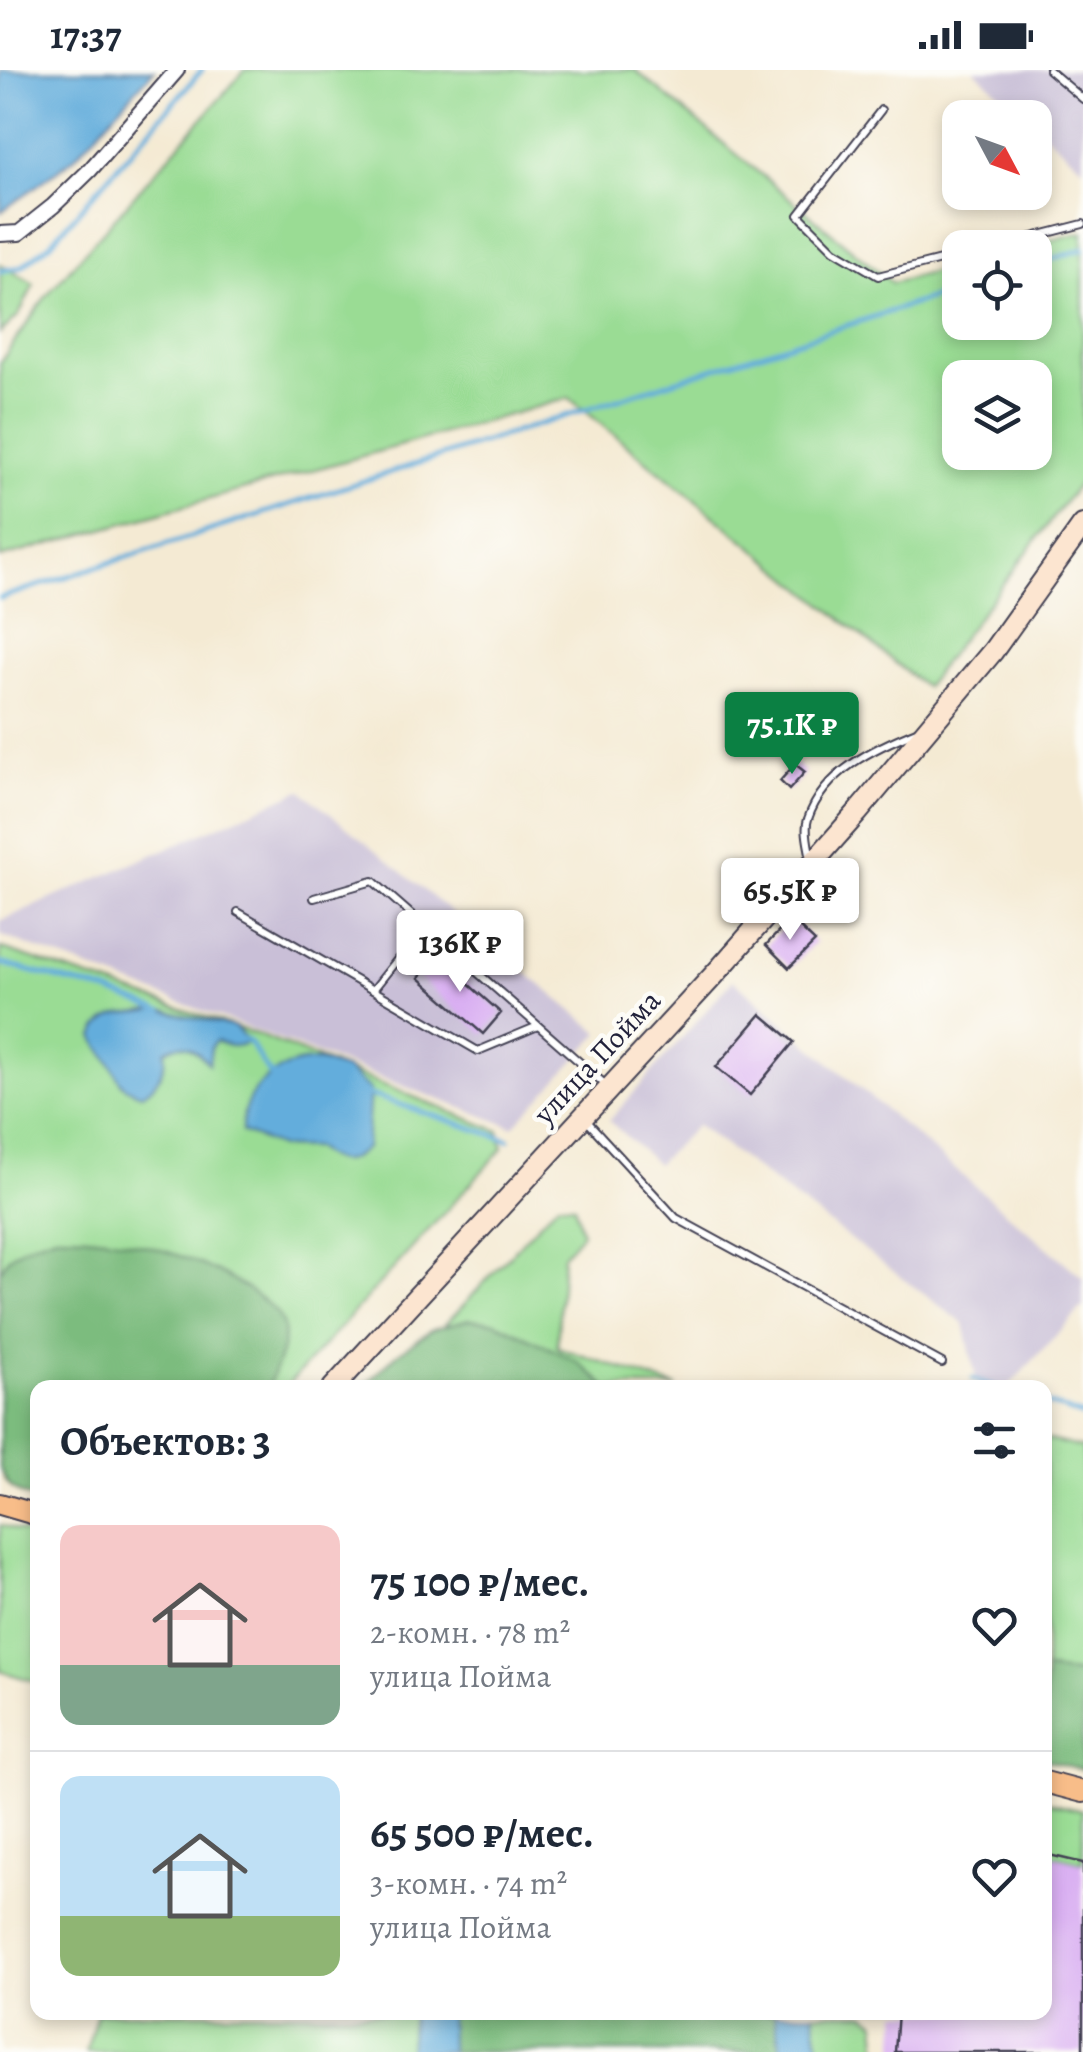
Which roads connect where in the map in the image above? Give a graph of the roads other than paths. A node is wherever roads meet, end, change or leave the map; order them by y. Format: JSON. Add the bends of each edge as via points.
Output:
{"nodes":[{"id":1,"x":177,"y":70,"type":"edge"},
{"id":2,"x":1049,"y":70,"type":"edge"},
{"id":3,"x":1083,"y":99,"type":"edge"},
{"id":4,"x":880,"y":110,"type":"dead end"},
{"id":5,"x":1083,"y":224,"type":"edge"},
{"id":6,"x":1052,"y":232,"type":"edge"},
{"id":7,"x":0,"y":234,"type":"edge"},
{"id":8,"x":942,"y":260,"type":"edge"},
{"id":9,"x":1083,"y":525,"type":"edge"},
{"id":10,"x":931,"y":725,"type":"junction"},
{"id":11,"x":811,"y":865,"type":"junction"},
{"id":12,"x":314,"y":898,"type":"dead end"},
{"id":13,"x":238,"y":912,"type":"dead end"},
{"id":14,"x":424,"y":926,"type":"junction"},
{"id":15,"x":373,"y":990,"type":"junction"},
{"id":16,"x":538,"y":1026,"type":"junction"},
{"id":17,"x":609,"y":1088,"type":"junction"},
{"id":18,"x":583,"y":1116,"type":"junction"},
{"id":19,"x":942,"y":1363,"type":"dead end"},
{"id":20,"x":340,"y":1380,"type":"edge"},
{"id":21,"x":0,"y":1504,"type":"edge"},
{"id":22,"x":30,"y":1513,"type":"edge"},
{"id":23,"x":1052,"y":1784,"type":"edge"},
{"id":24,"x":1083,"y":1792,"type":"edge"}],
"edges":[{"from":1,"to":7,"type":"street","via":[[52,206],[19,233]]},
{"from":2,"to":3,"type":"lane"},
{"from":4,"to":8,"type":"lane","via":[[800,214],[834,250],[878,276]]},
{"from":5,"to":6,"type":"lane"},
{"from":9,"to":10,"type":"main road","name":"улица Пойма"},
{"from":10,"to":11,"type":"main road","name":"улица Пойма"},
{"from":10,"to":11,"type":"lane","via":[[878,746],[824,788],[806,822]]},
{"from":11,"to":17,"type":"main road","name":"улица Пойма"},
{"from":12,"to":14,"type":"lane","via":[[373,882]]},
{"from":13,"to":15,"type":"lane"},
{"from":14,"to":15,"type":"lane"},
{"from":14,"to":16,"type":"lane"},
{"from":15,"to":16,"type":"lane","via":[[478,1052]]},
{"from":16,"to":17,"type":"lane"},
{"from":17,"to":18,"type":"main road","name":"улица Пойма"},
{"from":18,"to":19,"type":"lane","via":[[676,1218]]},
{"from":18,"to":20,"type":"main road","name":"улица Пойма"},
{"from":21,"to":22,"type":"main road"},
{"from":23,"to":24,"type":"main road"}]}
